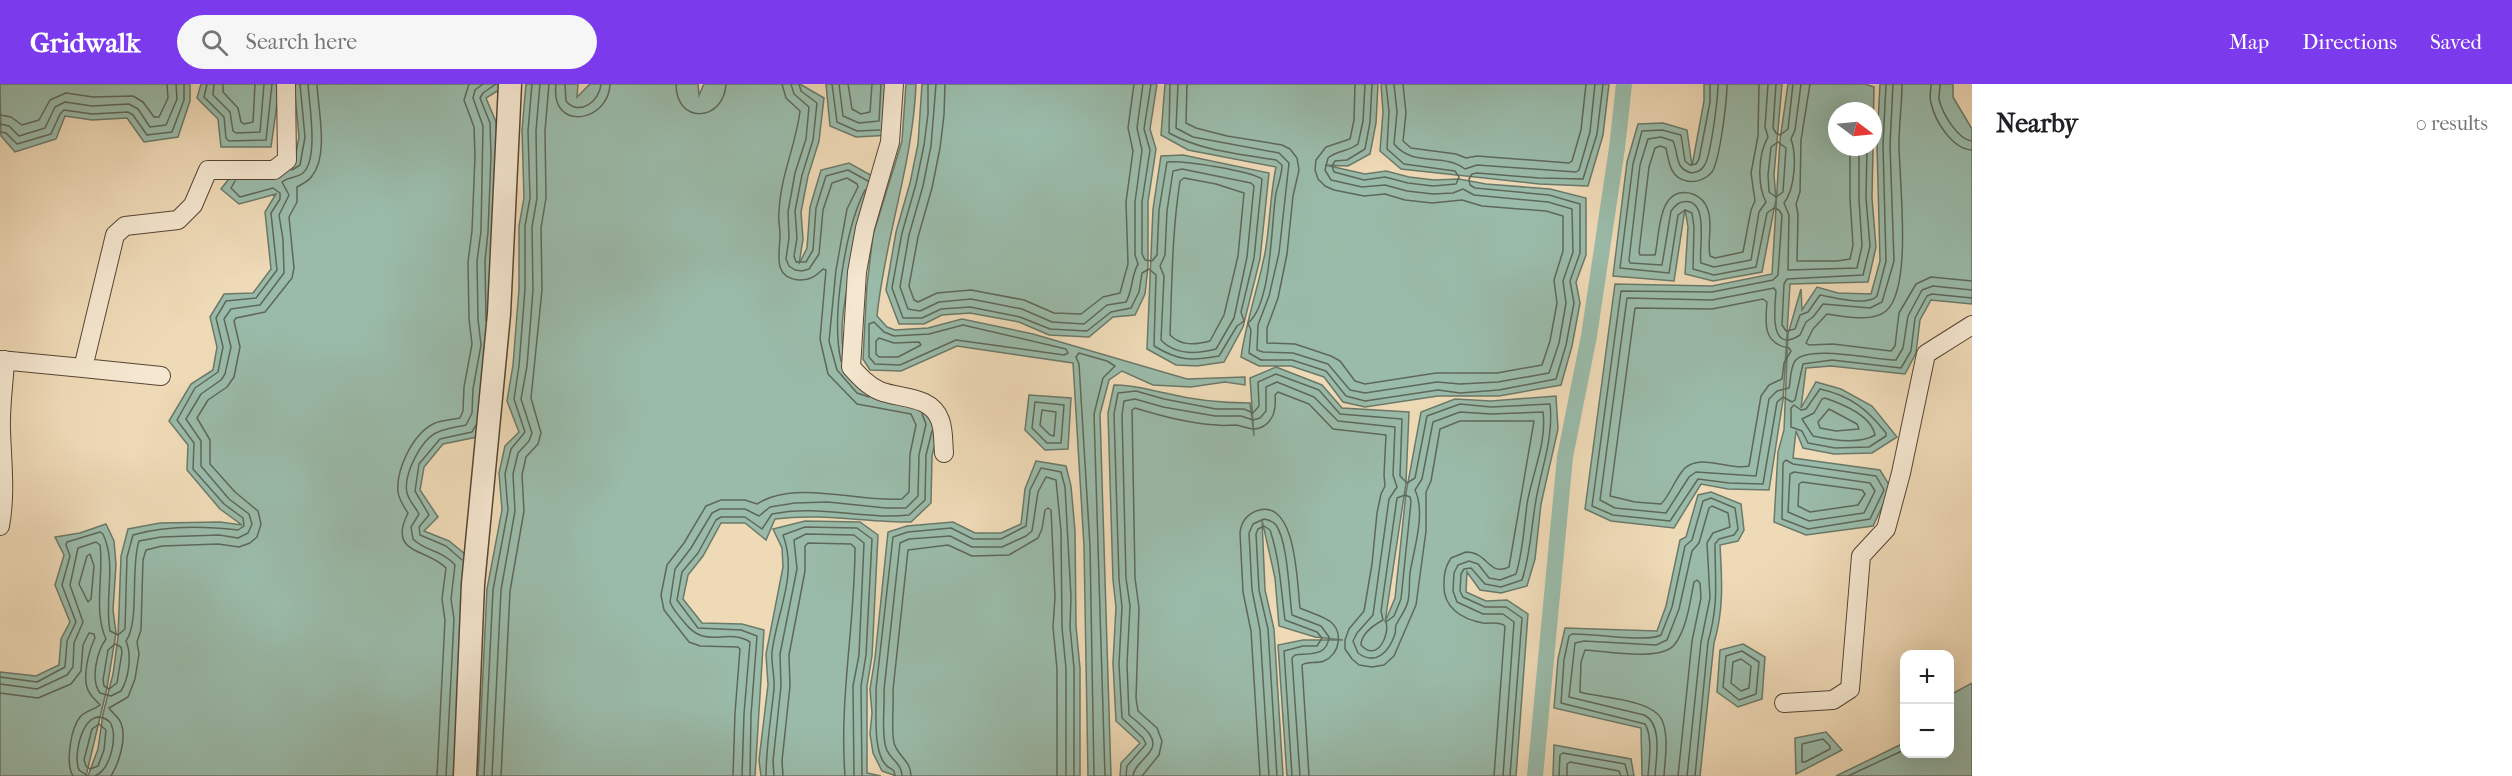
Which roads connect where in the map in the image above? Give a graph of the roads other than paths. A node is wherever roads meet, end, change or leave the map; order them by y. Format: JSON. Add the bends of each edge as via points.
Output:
{"nodes":[{"id":1,"x":286,"y":84,"type":"edge"},
{"id":2,"x":510,"y":84,"type":"edge"},
{"id":3,"x":894,"y":84,"type":"edge"},
{"id":4,"x":1972,"y":325,"type":"edge"},
{"id":5,"x":3,"y":360,"type":"edge"},
{"id":6,"x":83,"y":368,"type":"junction"},
{"id":7,"x":161,"y":376,"type":"dead end"},
{"id":8,"x":944,"y":453,"type":"dead end"},
{"id":9,"x":0,"y":526,"type":"edge"},
{"id":10,"x":1784,"y":703,"type":"dead end"},
{"id":11,"x":465,"y":776,"type":"edge"}],
"edges":[{"from":1,"to":6,"type":"street","via":[[287,160],[274,170],[208,170],[194,205],[178,220],[125,226],[115,235]]},
{"from":2,"to":11,"type":"street","via":[[499,314],[473,584]]},
{"from":3,"to":8,"type":"street","via":[[890,142],[865,228],[857,272],[851,367],[879,391],[920,400],[935,412]]},
{"from":4,"to":10,"type":"street","via":[[1926,354],[1886,529],[1861,556],[1850,689],[1833,700]]},
{"from":5,"to":6,"type":"street"},
{"from":5,"to":9,"type":"street","via":[[0,428],[5,468]]},
{"from":6,"to":7,"type":"street"}]}
